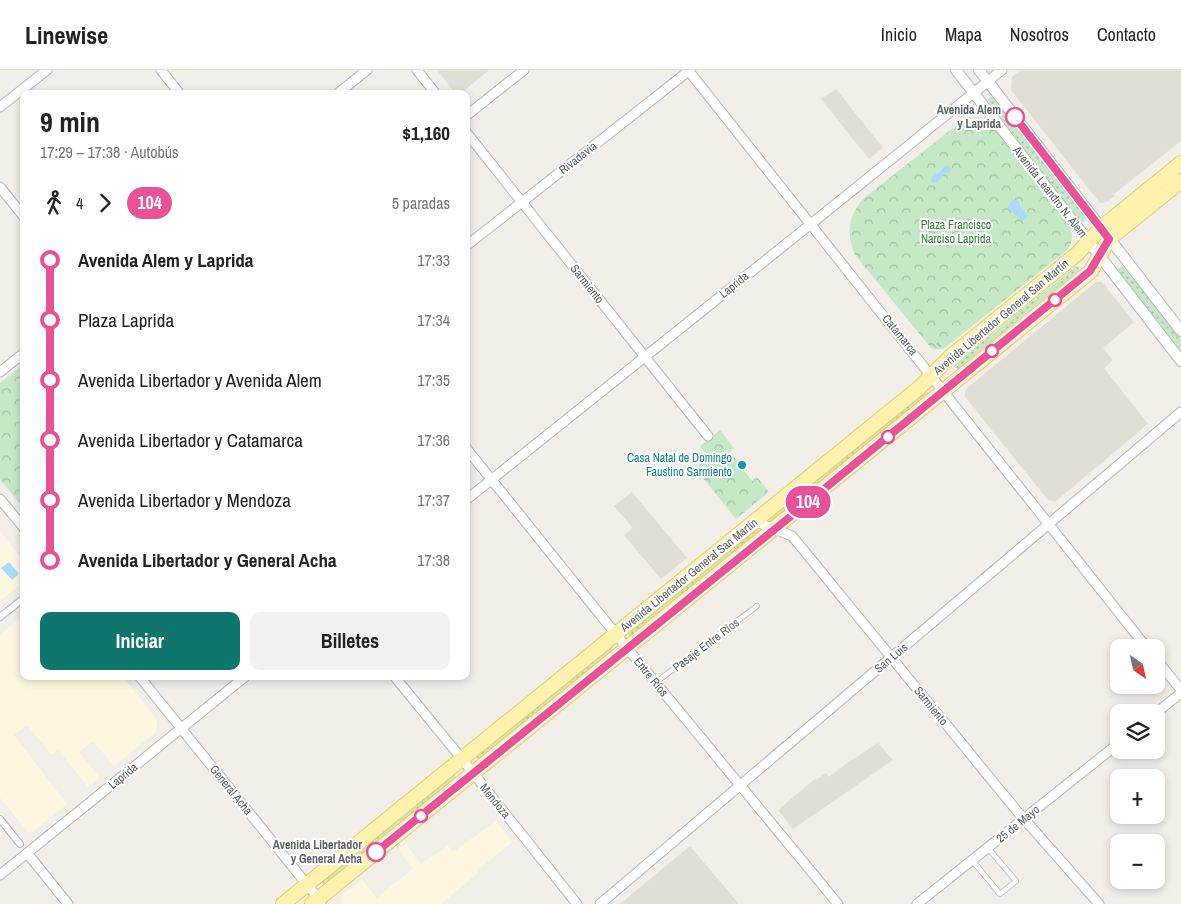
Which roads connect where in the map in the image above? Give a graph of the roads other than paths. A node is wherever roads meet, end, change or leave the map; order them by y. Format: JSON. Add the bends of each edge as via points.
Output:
{"nodes":[{"id":1,"x":47,"y":70,"type":"edge"},
{"id":2,"x":161,"y":70,"type":"edge"},
{"id":3,"x":367,"y":70,"type":"edge"},
{"id":4,"x":417,"y":70,"type":"edge"},
{"id":5,"x":524,"y":70,"type":"edge"},
{"id":6,"x":689,"y":70,"type":"edge"},
{"id":7,"x":956,"y":70,"type":"edge"},
{"id":8,"x":979,"y":70,"type":"edge"},
{"id":9,"x":1002,"y":70,"type":"edge"},
{"id":10,"x":988,"y":81,"type":"junction"},
{"id":11,"x":22,"y":90,"type":"edge"},
{"id":12,"x":177,"y":90,"type":"edge"},
{"id":13,"x":342,"y":90,"type":"edge"},
{"id":14,"x":433,"y":90,"type":"edge"},
{"id":15,"x":20,"y":91,"type":"edge"},
{"id":16,"x":974,"y":93,"type":"junction"},
{"id":17,"x":0,"y":107,"type":"edge"},
{"id":18,"x":470,"y":113,"type":"edge"},
{"id":19,"x":470,"y":137,"type":"edge"},
{"id":20,"x":1181,"y":163,"type":"edge"},
{"id":21,"x":1181,"y":180,"type":"edge"},
{"id":22,"x":0,"y":187,"type":"edge"},
{"id":23,"x":522,"y":202,"type":"junction"},
{"id":24,"x":20,"y":212,"type":"edge"},
{"id":25,"x":811,"y":224,"type":"junction"},
{"id":26,"x":1105,"y":234,"type":"junction"},
{"id":27,"x":1089,"y":241,"type":"junction"},
{"id":28,"x":470,"y":243,"type":"edge"},
{"id":29,"x":1100,"y":255,"type":"junction"},
{"id":30,"x":1181,"y":331,"type":"edge"},
{"id":31,"x":20,"y":356,"type":"edge"},
{"id":32,"x":644,"y":357,"type":"junction"},
{"id":33,"x":1181,"y":361,"type":"edge"},
{"id":34,"x":0,"y":372,"type":"edge"},
{"id":35,"x":931,"y":375,"type":"junction"},
{"id":36,"x":944,"y":391,"type":"junction"},
{"id":37,"x":1181,"y":412,"type":"edge"},
{"id":38,"x":708,"y":436,"type":"dead end"},
{"id":39,"x":470,"y":453,"type":"edge"},
{"id":40,"x":492,"y":479,"type":"junction"},
{"id":41,"x":470,"y":497,"type":"edge"},
{"id":42,"x":0,"y":499,"type":"edge"},
{"id":43,"x":754,"y":521,"type":"junction"},
{"id":44,"x":20,"y":523,"type":"edge"},
{"id":45,"x":1049,"y":524,"type":"junction"},
{"id":46,"x":774,"y":529,"type":"junction"},
{"id":47,"x":20,"y":601,"type":"edge"},
{"id":48,"x":757,"y":606,"type":"dead end"},
{"id":49,"x":0,"y":617,"type":"edge"},
{"id":50,"x":616,"y":634,"type":"junction"},
{"id":51,"x":1140,"y":639,"type":"edge"},
{"id":52,"x":627,"y":648,"type":"junction"},
{"id":53,"x":892,"y":658,"type":"junction"},
{"id":54,"x":1165,"y":671,"type":"edge"},
{"id":55,"x":142,"y":680,"type":"edge"},
{"id":56,"x":241,"y":680,"type":"edge"},
{"id":57,"x":397,"y":680,"type":"edge"},
{"id":58,"x":655,"y":683,"type":"junction"},
{"id":59,"x":1181,"y":692,"type":"edge"},
{"id":60,"x":1165,"y":705,"type":"edge"},
{"id":61,"x":181,"y":729,"type":"junction"},
{"id":62,"x":1110,"y":750,"type":"edge"},
{"id":63,"x":462,"y":759,"type":"junction"},
{"id":64,"x":473,"y":773,"type":"junction"},
{"id":65,"x":740,"y":786,"type":"junction"},
{"id":66,"x":0,"y":819,"type":"edge"},
{"id":67,"x":1024,"y":819,"type":"junction"},
{"id":68,"x":20,"y":844,"type":"dead end"},
{"id":69,"x":988,"y":848,"type":"junction"},
{"id":70,"x":28,"y":853,"type":"junction"},
{"id":71,"x":972,"y":860,"type":"junction"},
{"id":72,"x":0,"y":875,"type":"edge"},
{"id":73,"x":307,"y":884,"type":"junction"},
{"id":74,"x":318,"y":902,"type":"edge"},
{"id":75,"x":68,"y":904,"type":"edge"},
{"id":76,"x":283,"y":904,"type":"edge"},
{"id":77,"x":577,"y":904,"type":"edge"},
{"id":78,"x":600,"y":904,"type":"edge"},
{"id":79,"x":838,"y":904,"type":"edge"},
{"id":80,"x":917,"y":904,"type":"edge"},
{"id":81,"x":1099,"y":904,"type":"edge"}],
"edges":[{"from":1,"to":11,"type":"street"},
{"from":2,"to":12,"type":"street"},
{"from":3,"to":13,"type":"street"},
{"from":4,"to":14,"type":"street"},
{"from":5,"to":18,"type":"street"},
{"from":6,"to":23,"type":"street","name":"Rivadavia"},
{"from":6,"to":25,"type":"street","name":"Catamarca"},
{"from":7,"to":16,"type":"street","name":"Avenida Leandro N. Alem"},
{"from":8,"to":10,"type":"street","name":"Avenida Leandro N. Alem"},
{"from":9,"to":10,"type":"street","name":"Laprida"},
{"from":10,"to":16,"type":"street","name":"Laprida"},
{"from":10,"to":26,"type":"street","name":"Avenida Leandro N. Alem"},
{"from":15,"to":17,"type":"street"},
{"from":16,"to":25,"type":"street","name":"Laprida"},
{"from":16,"to":27,"type":"street","name":"Avenida Leandro N. Alem"},
{"from":19,"to":23,"type":"street","name":"Sarmiento"},
{"from":20,"to":26,"type":"main road","name":"Avenida Libertador General San Martín"},
{"from":21,"to":26,"type":"main road","name":"Avenida Libertador General San Martín"},
{"from":22,"to":24,"type":"street"},
{"from":23,"to":28,"type":"street","name":"Rivadavia"},
{"from":23,"to":32,"type":"street","name":"Sarmiento"},
{"from":25,"to":32,"type":"street","name":"Laprida"},
{"from":25,"to":35,"type":"street","name":"Catamarca"},
{"from":26,"to":27,"type":"main road","name":"Avenida Libertador General San Martín"},
{"from":26,"to":29,"type":"main road","name":"Avenida Libertador General San Martín"},
{"from":26,"to":30,"type":"street","name":"Avenida Leandro N. Alem"},
{"from":27,"to":29,"type":"street","name":"Avenida Leandro N. Alem"},
{"from":27,"to":35,"type":"main road","name":"Avenida Libertador General San Martín"},
{"from":29,"to":33,"type":"street","name":"Avenida Leandro N. Alem"},
{"from":29,"to":36,"type":"main road","name":"Avenida Libertador General San Martín","via":[[1090,271]]},
{"from":31,"to":34,"type":"street"},
{"from":32,"to":38,"type":"street","name":"Sarmiento"},
{"from":32,"to":40,"type":"street","name":"Laprida"},
{"from":35,"to":36,"type":"street","name":"Catamarca"},
{"from":35,"to":43,"type":"main road","name":"Avenida Libertador General San Martín"},
{"from":36,"to":45,"type":"street","name":"Catamarca"},
{"from":36,"to":46,"type":"main road","name":"Avenida Libertador General San Martín"},
{"from":37,"to":45,"type":"street","name":"San Luis"},
{"from":39,"to":40,"type":"street","name":"Entre Ríos"},
{"from":40,"to":41,"type":"street","name":"Laprida"},
{"from":40,"to":50,"type":"street","name":"Entre Ríos"},
{"from":42,"to":44,"type":"street"},
{"from":43,"to":46,"type":"street","name":"Sarmiento"},
{"from":43,"to":50,"type":"main road","name":"Avenida Libertador General San Martín"},
{"from":45,"to":51,"type":"street","name":"Catamarca"},
{"from":45,"to":53,"type":"street","name":"San Luis"},
{"from":46,"to":52,"type":"main road","name":"Avenida Libertador General San Martín"},
{"from":46,"to":53,"type":"street","name":"Sarmiento","via":[[792,536]]},
{"from":47,"to":49,"type":"street"},
{"from":48,"to":58,"type":"lane","name":"Pasaje Entre Ríos"},
{"from":50,"to":52,"type":"street","name":"Entre Ríos"},
{"from":50,"to":63,"type":"main road","name":"Avenida Libertador General San Martín"},
{"from":52,"to":58,"type":"street","name":"Entre Ríos"},
{"from":52,"to":64,"type":"main road","name":"Avenida Libertador General San Martín"},
{"from":53,"to":65,"type":"street","name":"San Luis"},
{"from":53,"to":67,"type":"street","name":"Sarmiento"},
{"from":54,"to":59,"type":"street"},
{"from":55,"to":61,"type":"street","name":"General Acha"},
{"from":56,"to":61,"type":"street","name":"Laprida"},
{"from":57,"to":63,"type":"street","name":"Mendoza"},
{"from":58,"to":65,"type":"street","name":"Entre Ríos"},
{"from":59,"to":60,"type":"street"},
{"from":61,"to":70,"type":"street","name":"Laprida"},
{"from":61,"to":73,"type":"street","name":"General Acha"},
{"from":62,"to":67,"type":"street","name":"25 de Mayo"},
{"from":63,"to":64,"type":"street","name":"Mendoza"},
{"from":63,"to":73,"type":"main road","name":"Avenida Libertador General San Martín"},
{"from":64,"to":74,"type":"main road","name":"Avenida Libertador General San Martín"},
{"from":64,"to":77,"type":"street","name":"Mendoza"},
{"from":65,"to":78,"type":"street","name":"San Luis"},
{"from":65,"to":79,"type":"street","name":"Entre Ríos"},
{"from":66,"to":68,"type":"street"},
{"from":67,"to":69,"type":"street","name":"25 de Mayo"},
{"from":67,"to":81,"type":"street","name":"Sarmiento"},
{"from":69,"to":71,"type":"street","name":"25 de Mayo"},
{"from":69,"to":71,"type":"lane","via":[[1016,882],[1000,894]]},
{"from":70,"to":72,"type":"street","name":"Laprida"},
{"from":70,"to":75,"type":"street"},
{"from":71,"to":80,"type":"street","name":"25 de Mayo"},
{"from":73,"to":74,"type":"street","name":"General Acha"},
{"from":73,"to":76,"type":"main road","name":"Avenida Libertador General San Martín"}]}
